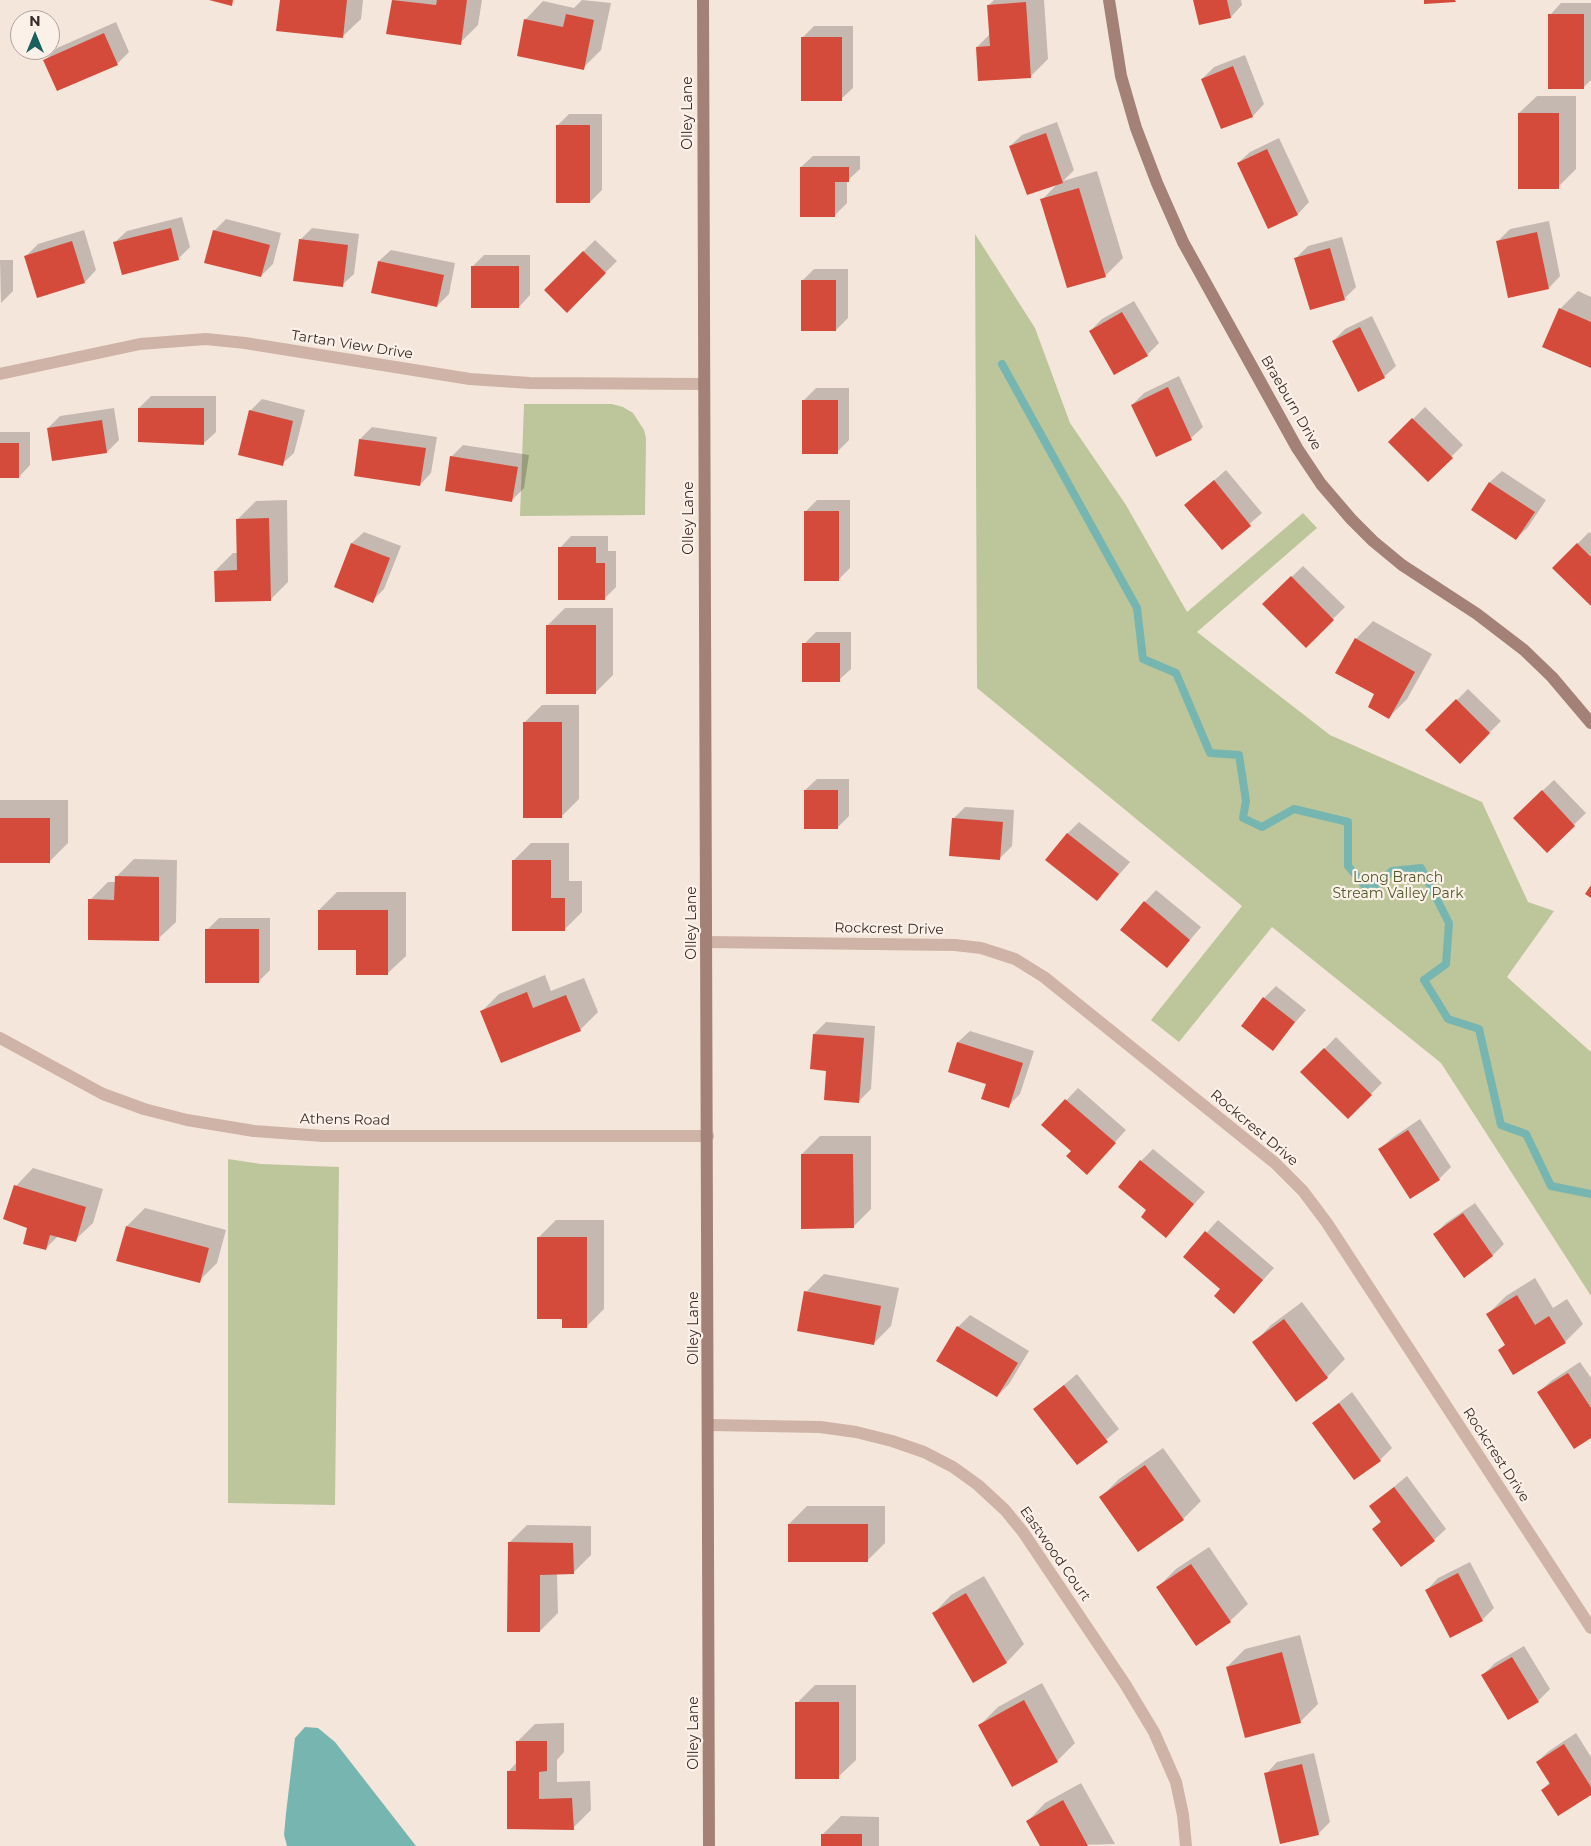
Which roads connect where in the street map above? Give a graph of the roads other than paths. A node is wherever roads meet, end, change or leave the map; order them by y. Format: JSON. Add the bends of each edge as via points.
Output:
{"nodes":[{"id":1,"x":703,"y":0,"type":"edge"},
{"id":2,"x":1109,"y":0,"type":"edge"},
{"id":3,"x":0,"y":374,"type":"edge"},
{"id":4,"x":704,"y":384,"type":"junction"},
{"id":5,"x":1591,"y":723,"type":"edge"},
{"id":6,"x":707,"y":942,"type":"junction"},
{"id":7,"x":0,"y":1038,"type":"edge"},
{"id":8,"x":708,"y":1136,"type":"junction"},
{"id":9,"x":709,"y":1425,"type":"junction"},
{"id":10,"x":1591,"y":1628,"type":"edge"},
{"id":11,"x":709,"y":1846,"type":"edge"},
{"id":12,"x":1186,"y":1846,"type":"edge"}],
"edges":[{"from":1,"to":4,"type":"main road","name":"Olley Lane"},
{"from":2,"to":5,"type":"main road","name":"Braeburn Drive","via":[[1121,76],[1157,183],[1184,242],[1297,448],[1321,484],[1374,541],[1402,565],[1477,614],[1524,650]]},
{"from":3,"to":4,"type":"street","name":"Tartan View Drive","via":[[140,344],[206,339],[470,379],[530,383]]},
{"from":4,"to":6,"type":"main road","name":"Olley Lane"},
{"from":6,"to":8,"type":"main road","name":"Olley Lane"},
{"from":6,"to":10,"type":"street","name":"Rockcrest Drive","via":[[955,944],[1015,958],[1044,977],[1275,1163],[1303,1191]]},
{"from":7,"to":8,"type":"street","name":"Athens Road","via":[[104,1094],[144,1109],[187,1120],[254,1130],[323,1136]]},
{"from":8,"to":9,"type":"main road","name":"Olley Lane"},
{"from":9,"to":11,"type":"main road","name":"Olley Lane"},
{"from":9,"to":12,"type":"street","name":"Eastwood Court","via":[[820,1427],[856,1432],[924,1452],[978,1485],[1023,1532],[1154,1732],[1176,1782],[1184,1815]]}]}
